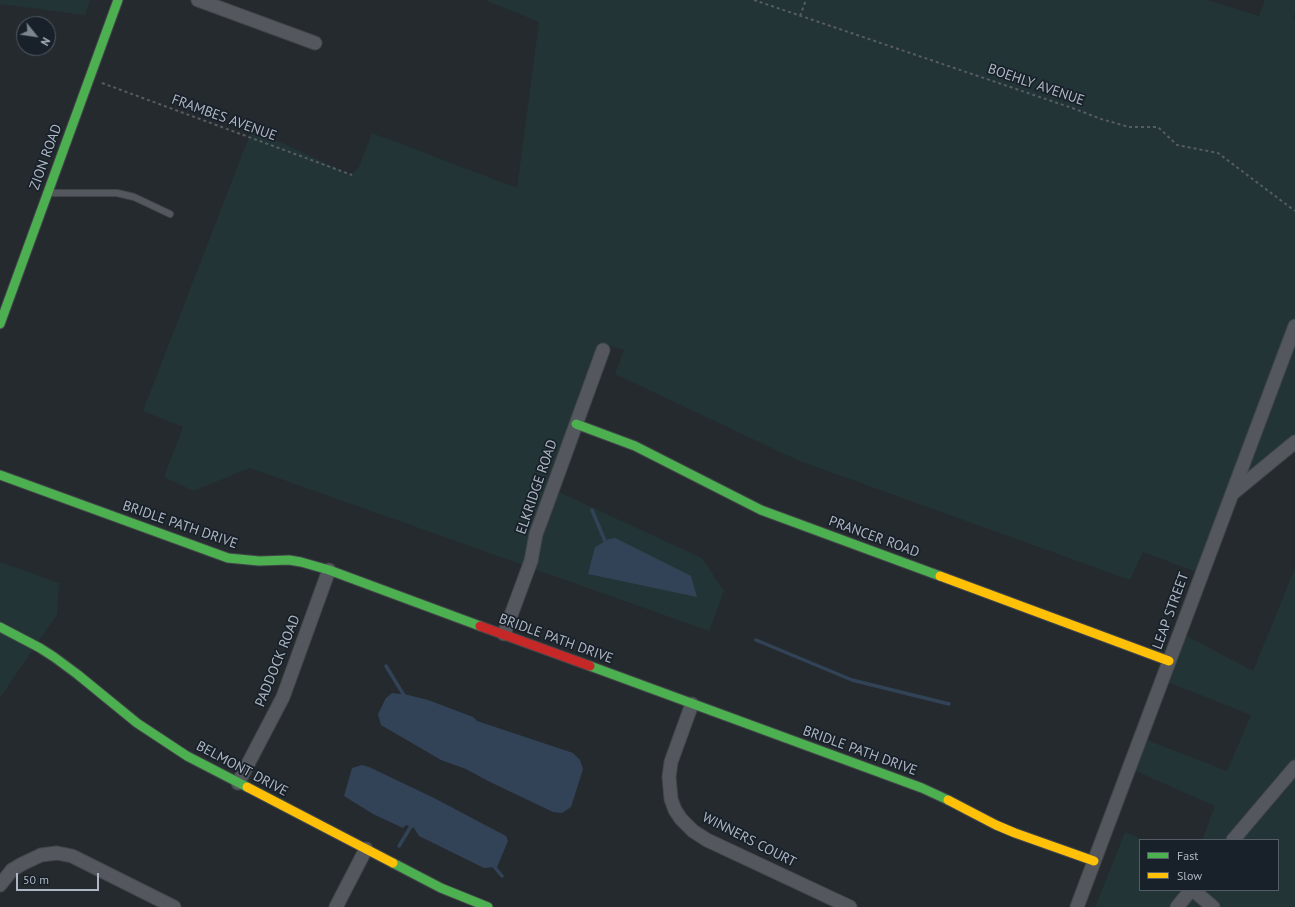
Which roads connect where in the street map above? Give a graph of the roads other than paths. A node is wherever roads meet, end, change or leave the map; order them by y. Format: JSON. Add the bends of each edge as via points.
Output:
{"nodes":[{"id":1,"x":118,"y":0,"type":"edge"},
{"id":2,"x":198,"y":0,"type":"edge"},
{"id":3,"x":316,"y":43,"type":"dead end"},
{"id":4,"x":48,"y":193,"type":"junction"},
{"id":5,"x":170,"y":214,"type":"dead end"},
{"id":6,"x":0,"y":324,"type":"edge"},
{"id":7,"x":1295,"y":326,"type":"edge"},
{"id":8,"x":603,"y":350,"type":"dead end"},
{"id":9,"x":576,"y":424,"type":"junction"},
{"id":10,"x":1295,"y":442,"type":"edge"},
{"id":11,"x":0,"y":475,"type":"edge"},
{"id":12,"x":1232,"y":494,"type":"junction"},
{"id":13,"x":329,"y":570,"type":"junction"},
{"id":14,"x":0,"y":627,"type":"edge"},
{"id":15,"x":504,"y":634,"type":"junction"},
{"id":16,"x":1170,"y":661,"type":"junction"},
{"id":17,"x":692,"y":704,"type":"junction"},
{"id":18,"x":1295,"y":767,"type":"edge"},
{"id":19,"x":238,"y":783,"type":"junction"},
{"id":20,"x":1234,"y":839,"type":"edge"},
{"id":21,"x":366,"y":849,"type":"junction"},
{"id":22,"x":1094,"y":861,"type":"junction"},
{"id":23,"x":0,"y":885,"type":"edge"},
{"id":24,"x":1191,"y":891,"type":"edge"},
{"id":25,"x":1193,"y":891,"type":"edge"},
{"id":26,"x":174,"y":907,"type":"edge"},
{"id":27,"x":336,"y":907,"type":"edge"},
{"id":28,"x":488,"y":907,"type":"edge"},
{"id":29,"x":850,"y":907,"type":"edge"},
{"id":30,"x":1077,"y":907,"type":"edge"},
{"id":31,"x":1176,"y":907,"type":"edge"},
{"id":32,"x":1213,"y":907,"type":"edge"}],
"edges":[{"from":1,"to":4,"type":"street","name":"ZION ROAD"},
{"from":2,"to":3,"type":"street"},
{"from":4,"to":5,"type":"lane","via":[[117,193],[134,197]]},
{"from":4,"to":6,"type":"street","name":"ZION ROAD"},
{"from":7,"to":12,"type":"street","name":"LEAP STREET"},
{"from":8,"to":9,"type":"street","name":"ELKRIDGE ROAD"},
{"from":9,"to":15,"type":"street","name":"ELKRIDGE ROAD","via":[[536,534],[531,562]]},
{"from":9,"to":16,"type":"street","name":"PRANCER ROAD","via":[[635,446],[761,510]]},
{"from":10,"to":12,"type":"street"},
{"from":11,"to":13,"type":"street","name":"BRIDLE PATH DRIVE","via":[[228,558],[295,561]]},
{"from":12,"to":16,"type":"street","name":"LEAP STREET"},
{"from":13,"to":15,"type":"street","name":"BRIDLE PATH DRIVE"},
{"from":13,"to":19,"type":"street","name":"PADDOCK ROAD","via":[[283,697]]},
{"from":14,"to":19,"type":"street","name":"BELMONT DRIVE","via":[[54,657],[162,740]]},
{"from":15,"to":17,"type":"street","name":"BRIDLE PATH DRIVE"},
{"from":16,"to":22,"type":"street","name":"LEAP STREET"},
{"from":17,"to":22,"type":"street","name":"BRIDLE PATH DRIVE","via":[[922,788],[996,825]]},
{"from":17,"to":29,"type":"street","name":"WINNERS COURT","via":[[671,762],[669,777],[671,799],[681,819],[707,840]]},
{"from":18,"to":20,"type":"street"},
{"from":19,"to":21,"type":"street","name":"BELMONT DRIVE"},
{"from":21,"to":27,"type":"street"},
{"from":21,"to":28,"type":"street","name":"BELMONT DRIVE","via":[[440,888]]},
{"from":22,"to":30,"type":"street","name":"LEAP STREET"},
{"from":23,"to":26,"type":"street","via":[[12,870],[22,864],[41,856],[58,854],[72,856]]},
{"from":24,"to":31,"type":"street"},
{"from":25,"to":32,"type":"street"}]}
